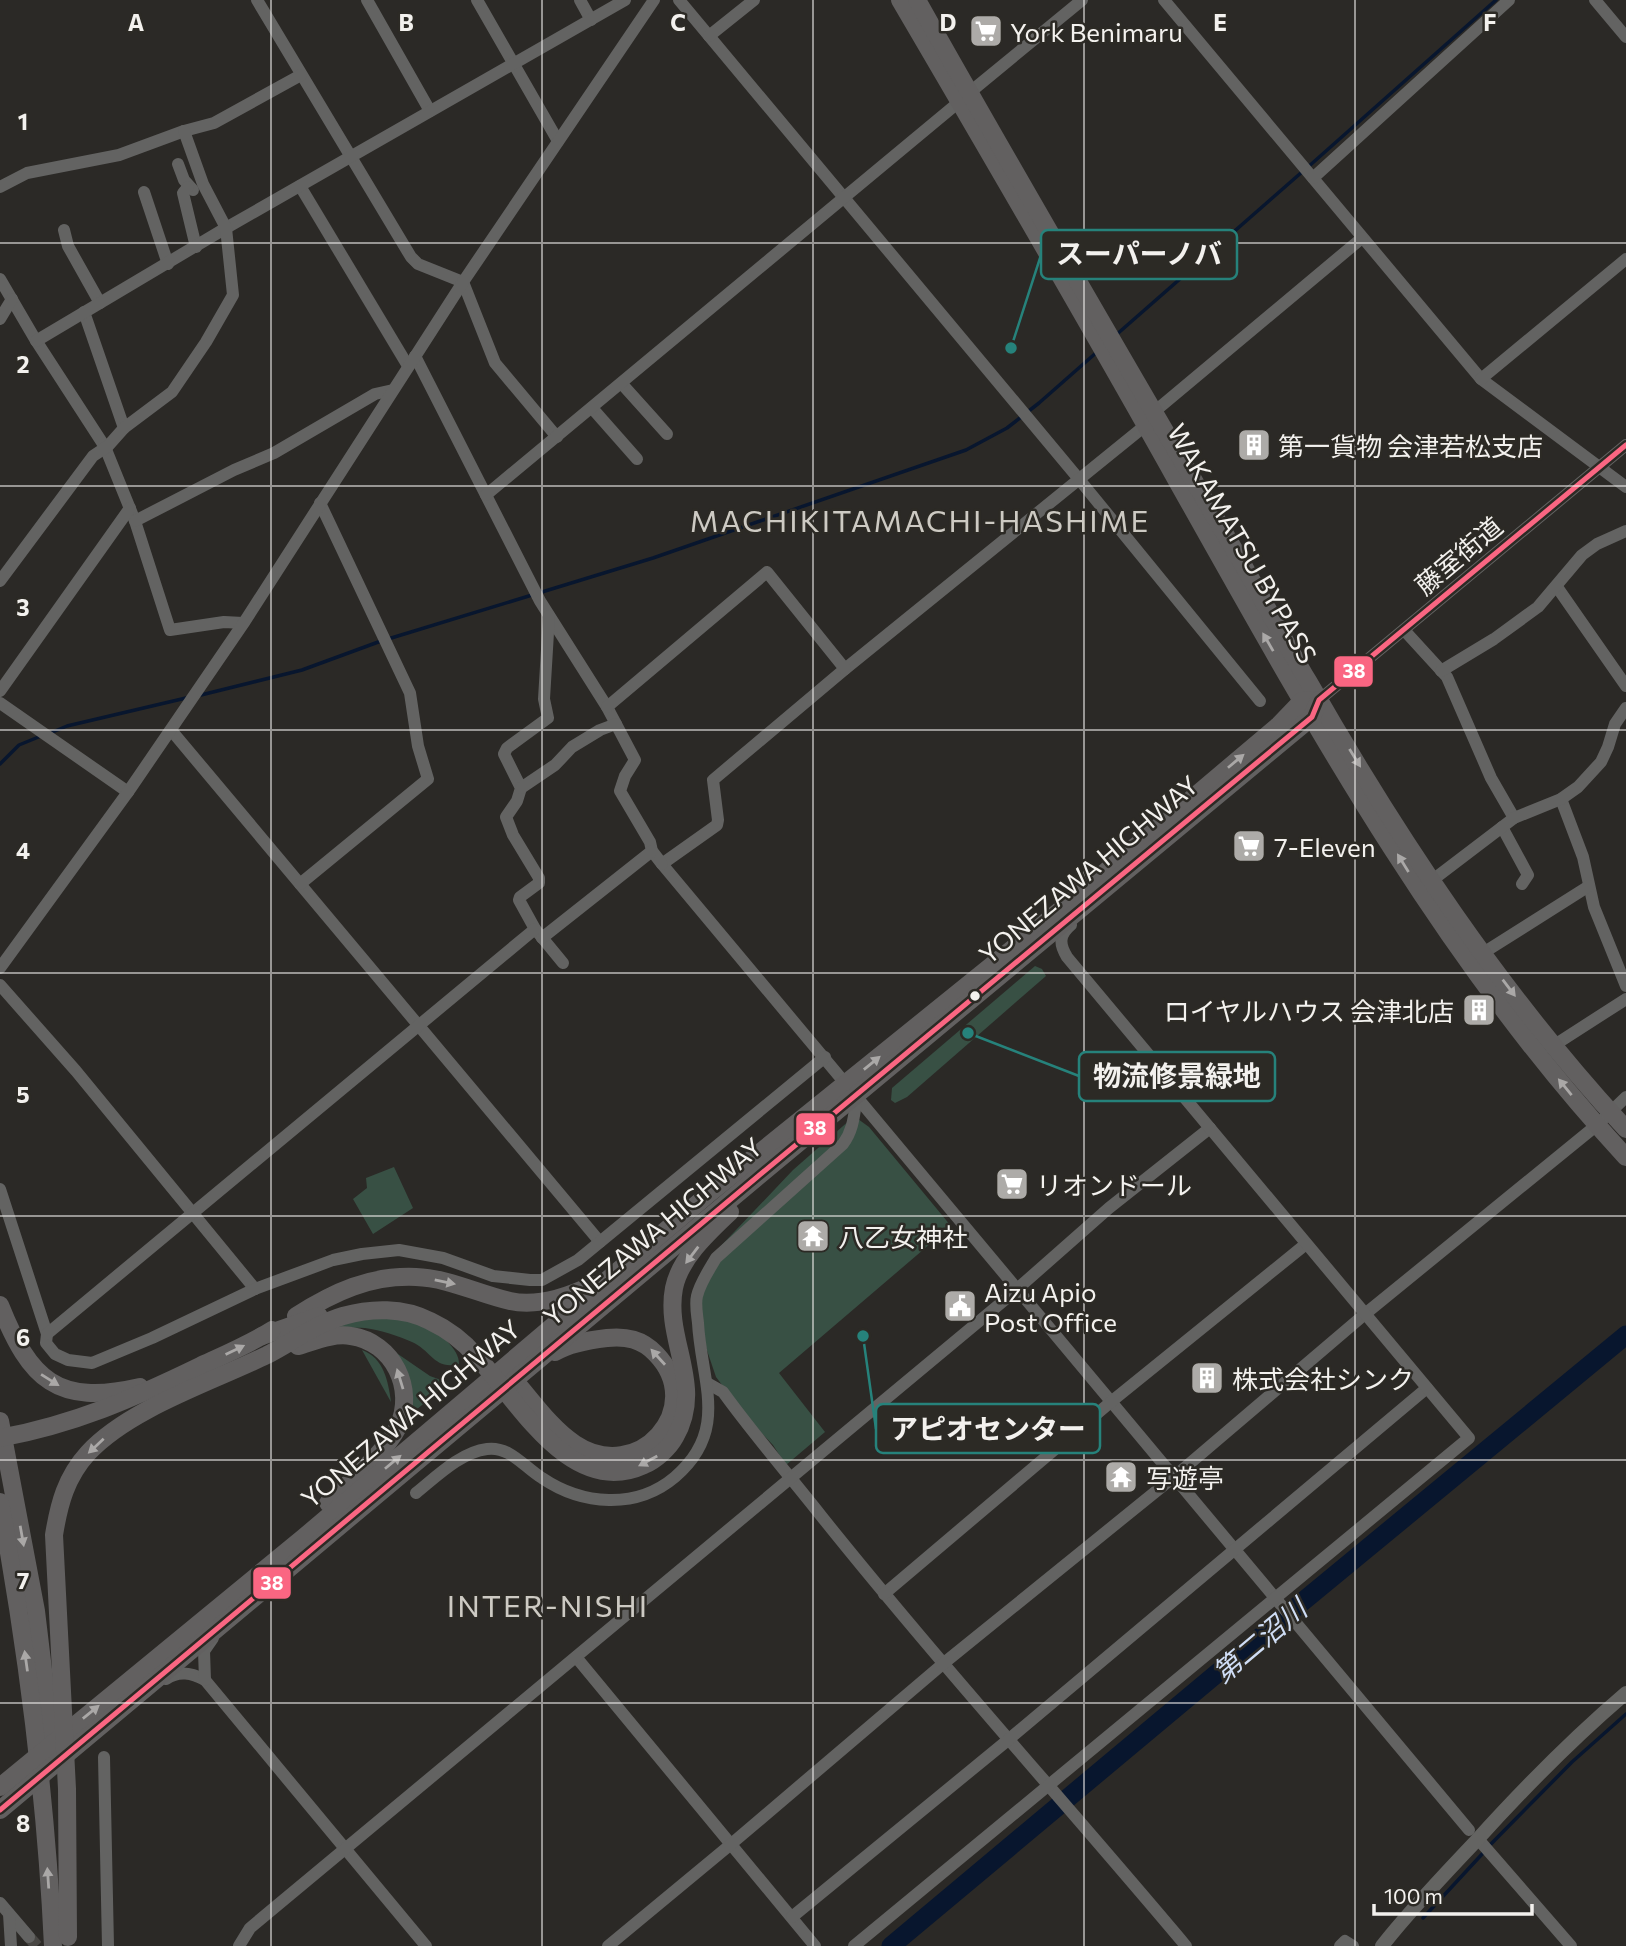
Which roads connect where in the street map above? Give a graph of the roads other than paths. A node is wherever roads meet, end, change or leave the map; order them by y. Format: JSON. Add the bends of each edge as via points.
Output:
{"nodes":[{"id":1,"x":257,"y":0,"type":"edge"},
{"id":2,"x":367,"y":0,"type":"edge"},
{"id":3,"x":477,"y":0,"type":"edge"},
{"id":4,"x":580,"y":0,"type":"edge"},
{"id":5,"x":625,"y":0,"type":"edge"},
{"id":6,"x":654,"y":0,"type":"edge"},
{"id":7,"x":679,"y":0,"type":"edge"},
{"id":8,"x":754,"y":0,"type":"edge"},
{"id":9,"x":900,"y":0,"type":"edge"},
{"id":10,"x":917,"y":0,"type":"edge"},
{"id":11,"x":1082,"y":0,"type":"edge"},
{"id":12,"x":1164,"y":0,"type":"edge"},
{"id":13,"x":1509,"y":0,"type":"edge"},
{"id":14,"x":1595,"y":0,"type":"edge"},
{"id":15,"x":591,"y":20,"type":"junction"},
{"id":16,"x":709,"y":36,"type":"junction"},
{"id":17,"x":1626,"y":37,"type":"edge"},
{"id":18,"x":513,"y":63,"type":"junction"},
{"id":19,"x":301,"y":75,"type":"junction"},
{"id":20,"x":964,"y":97,"type":"junction"},
{"id":21,"x":430,"y":111,"type":"junction"},
{"id":22,"x":184,"y":131,"type":"junction"},
{"id":23,"x":558,"y":141,"type":"junction"},
{"id":24,"x":349,"y":158,"type":"junction"},
{"id":25,"x":178,"y":164,"type":"dead end"},
{"id":26,"x":1310,"y":175,"type":"junction"},
{"id":27,"x":203,"y":184,"type":"junction"},
{"id":28,"x":300,"y":186,"type":"junction"},
{"id":29,"x":0,"y":187,"type":"edge"},
{"id":30,"x":188,"y":187,"type":"junction"},
{"id":31,"x":144,"y":192,"type":"dead end"},
{"id":32,"x":844,"y":200,"type":"junction"},
{"id":33,"x":226,"y":228,"type":"junction"},
{"id":34,"x":64,"y":230,"type":"dead end"},
{"id":35,"x":1362,"y":238,"type":"junction"},
{"id":36,"x":196,"y":247,"type":"junction"},
{"id":37,"x":1626,"y":258,"type":"edge"},
{"id":38,"x":168,"y":264,"type":"junction"},
{"id":39,"x":0,"y":279,"type":"edge"},
{"id":40,"x":463,"y":282,"type":"junction"},
{"id":41,"x":12,"y":299,"type":"junction"},
{"id":42,"x":100,"y":303,"type":"junction"},
{"id":43,"x":84,"y":312,"type":"junction"},
{"id":44,"x":0,"y":319,"type":"edge"},
{"id":45,"x":36,"y":341,"type":"junction"},
{"id":46,"x":412,"y":361,"type":"junction"},
{"id":47,"x":1481,"y":379,"type":"junction"},
{"id":48,"x":622,"y":384,"type":"junction"},
{"id":49,"x":393,"y":390,"type":"junction"},
{"id":50,"x":592,"y":408,"type":"junction"},
{"id":51,"x":1150,"y":418,"type":"junction"},
{"id":52,"x":124,"y":428,"type":"junction"},
{"id":53,"x":667,"y":434,"type":"dead end"},
{"id":54,"x":557,"y":437,"type":"junction"},
{"id":55,"x":1626,"y":445,"type":"edge"},
{"id":56,"x":105,"y":447,"type":"junction"},
{"id":57,"x":636,"y":459,"type":"dead end"},
{"id":58,"x":1599,"y":467,"type":"junction"},
{"id":59,"x":1079,"y":478,"type":"junction"},
{"id":60,"x":1626,"y":487,"type":"edge"},
{"id":61,"x":486,"y":495,"type":"junction"},
{"id":62,"x":320,"y":503,"type":"junction"},
{"id":63,"x":130,"y":508,"type":"junction"},
{"id":64,"x":135,"y":521,"type":"junction"},
{"id":65,"x":1626,"y":531,"type":"edge"},
{"id":66,"x":0,"y":581,"type":"edge"},
{"id":67,"x":1557,"y":587,"type":"junction"},
{"id":68,"x":549,"y":616,"type":"junction"},
{"id":69,"x":243,"y":623,"type":"junction"},
{"id":70,"x":1404,"y":631,"type":"junction"},
{"id":71,"x":845,"y":668,"type":"junction"},
{"id":72,"x":1441,"y":671,"type":"junction"},
{"id":73,"x":1626,"y":685,"type":"edge"},
{"id":74,"x":0,"y":691,"type":"edge"},
{"id":75,"x":1260,"y":701,"type":"dead end"},
{"id":76,"x":0,"y":703,"type":"edge"},
{"id":77,"x":1311,"y":706,"type":"junction"},
{"id":78,"x":607,"y":708,"type":"junction"},
{"id":79,"x":1626,"y":708,"type":"edge"},
{"id":80,"x":616,"y":724,"type":"junction"},
{"id":81,"x":171,"y":730,"type":"junction"},
{"id":82,"x":521,"y":788,"type":"junction"},
{"id":83,"x":128,"y":792,"type":"junction"},
{"id":84,"x":1561,"y":799,"type":"junction"},
{"id":85,"x":1514,"y":818,"type":"junction"},
{"id":86,"x":1502,"y":827,"type":"junction"},
{"id":87,"x":652,"y":851,"type":"junction"},
{"id":88,"x":662,"y":864,"type":"junction"},
{"id":89,"x":300,"y":884,"type":"junction"},
{"id":90,"x":1522,"y":884,"type":"dead end"},
{"id":91,"x":1426,"y":885,"type":"junction"},
{"id":92,"x":1589,"y":886,"type":"junction"},
{"id":93,"x":1105,"y":889,"type":"junction"},
{"id":94,"x":539,"y":933,"type":"junction"},
{"id":95,"x":1483,"y":953,"type":"junction"},
{"id":96,"x":1024,"y":957,"type":"junction"},
{"id":97,"x":1067,"y":957,"type":"junction"},
{"id":98,"x":563,"y":962,"type":"dead end"},
{"id":99,"x":0,"y":968,"type":"edge"},
{"id":100,"x":0,"y":985,"type":"edge"},
{"id":101,"x":1626,"y":986,"type":"edge"},
{"id":102,"x":1626,"y":999,"type":"edge"},
{"id":103,"x":419,"y":1026,"type":"junction"},
{"id":104,"x":1553,"y":1046,"type":"junction"},
{"id":105,"x":825,"y":1058,"type":"junction"},
{"id":106,"x":852,"y":1089,"type":"junction"},
{"id":107,"x":1626,"y":1097,"type":"edge"},
{"id":108,"x":1603,"y":1118,"type":"junction"},
{"id":109,"x":1210,"y":1128,"type":"junction"},
{"id":110,"x":1626,"y":1129,"type":"edge"},
{"id":111,"x":808,"y":1137,"type":"junction"},
{"id":112,"x":1626,"y":1157,"type":"edge"},
{"id":113,"x":0,"y":1189,"type":"edge"},
{"id":114,"x":192,"y":1214,"type":"junction"},
{"id":115,"x":600,"y":1242,"type":"junction"},
{"id":116,"x":1306,"y":1244,"type":"junction"},
{"id":117,"x":612,"y":1278,"type":"junction"},
{"id":118,"x":256,"y":1289,"type":"junction"},
{"id":119,"x":1018,"y":1289,"type":"junction"},
{"id":120,"x":0,"y":1305,"type":"edge"},
{"id":121,"x":1365,"y":1314,"type":"junction"},
{"id":122,"x":47,"y":1334,"type":"junction"},
{"id":123,"x":262,"y":1336,"type":"junction"},
{"id":124,"x":479,"y":1350,"type":"junction"},
{"id":125,"x":270,"y":1353,"type":"junction"},
{"id":126,"x":531,"y":1366,"type":"junction"},
{"id":127,"x":707,"y":1383,"type":"junction"},
{"id":128,"x":174,"y":1388,"type":"junction"},
{"id":129,"x":1427,"y":1388,"type":"junction"},
{"id":130,"x":1112,"y":1401,"type":"junction"},
{"id":131,"x":529,"y":1406,"type":"junction"},
{"id":132,"x":0,"y":1422,"type":"edge"},
{"id":133,"x":0,"y":1438,"type":"edge"},
{"id":134,"x":0,"y":1448,"type":"edge"},
{"id":135,"x":1175,"y":1476,"type":"junction"},
{"id":136,"x":792,"y":1479,"type":"junction"},
{"id":137,"x":416,"y":1493,"type":"dead end"},
{"id":138,"x":0,"y":1502,"type":"edge"},
{"id":139,"x":0,"y":1530,"type":"edge"},
{"id":140,"x":1234,"y":1548,"type":"junction"},
{"id":141,"x":17,"y":1594,"type":"junction"},
{"id":142,"x":884,"y":1594,"type":"junction"},
{"id":143,"x":230,"y":1597,"type":"junction"},
{"id":144,"x":1275,"y":1597,"type":"junction"},
{"id":145,"x":231,"y":1617,"type":"junction"},
{"id":146,"x":576,"y":1657,"type":"junction"},
{"id":147,"x":944,"y":1663,"type":"junction"},
{"id":148,"x":205,"y":1680,"type":"junction"},
{"id":149,"x":1626,"y":1693,"type":"edge"},
{"id":150,"x":56,"y":1712,"type":"junction"},
{"id":151,"x":98,"y":1728,"type":"junction"},
{"id":152,"x":1008,"y":1740,"type":"junction"},
{"id":153,"x":104,"y":1757,"type":"dead end"},
{"id":154,"x":1048,"y":1786,"type":"junction"},
{"id":155,"x":0,"y":1787,"type":"edge"},
{"id":156,"x":0,"y":1810,"type":"edge"},
{"id":157,"x":1480,"y":1842,"type":"junction"},
{"id":158,"x":730,"y":1846,"type":"junction"},
{"id":159,"x":345,"y":1850,"type":"junction"},
{"id":160,"x":0,"y":1903,"type":"edge"},
{"id":161,"x":9,"y":1914,"type":"junction"},
{"id":162,"x":792,"y":1917,"type":"junction"},
{"id":163,"x":29,"y":1937,"type":"tunnel mouth"},
{"id":164,"x":63,"y":1943,"type":"edge"},
{"id":165,"x":11,"y":1946,"type":"edge"},
{"id":166,"x":108,"y":1946,"type":"edge"},
{"id":167,"x":239,"y":1946,"type":"edge"},
{"id":168,"x":426,"y":1946,"type":"edge"},
{"id":169,"x":608,"y":1946,"type":"edge"},
{"id":170,"x":815,"y":1946,"type":"edge"},
{"id":171,"x":854,"y":1946,"type":"edge"},
{"id":172,"x":1186,"y":1946,"type":"edge"},
{"id":173,"x":1340,"y":1946,"type":"edge"},
{"id":174,"x":1353,"y":1946,"type":"edge"},
{"id":175,"x":1382,"y":1946,"type":"edge"},
{"id":176,"x":1571,"y":1946,"type":"edge"}],
"edges":[{"from":1,"to":19,"type":"street"},
{"from":2,"to":21,"type":"street"},
{"from":3,"to":18,"type":"street"},
{"from":4,"to":15,"type":"street"},
{"from":5,"to":15,"type":"street"},
{"from":6,"to":23,"type":"street"},
{"from":7,"to":16,"type":"street"},
{"from":8,"to":16,"type":"street"},
{"from":9,"to":20,"type":"highway","name":"WAKAMATSU BYPASS"},
{"from":10,"to":20,"type":"highway","name":"WAKAMATSU BYPASS"},
{"from":11,"to":20,"type":"street"},
{"from":12,"to":26,"type":"street"},
{"from":13,"to":26,"type":"street"},
{"from":14,"to":17,"type":"street"},
{"from":15,"to":18,"type":"street"},
{"from":16,"to":32,"type":"street"},
{"from":18,"to":21,"type":"street"},
{"from":18,"to":23,"type":"street"},
{"from":19,"to":22,"type":"street","via":[[228,117]]},
{"from":19,"to":24,"type":"street"},
{"from":20,"to":32,"type":"street"},
{"from":20,"to":51,"type":"highway","name":"WAKAMATSU BYPASS"},
{"from":21,"to":24,"type":"street"},
{"from":22,"to":27,"type":"street"},
{"from":22,"to":29,"type":"street","via":[[119,155],[27,173]]},
{"from":23,"to":40,"type":"street"},
{"from":24,"to":28,"type":"street"},
{"from":24,"to":40,"type":"street","via":[[411,257]]},
{"from":25,"to":30,"type":"street"},
{"from":26,"to":35,"type":"street"},
{"from":27,"to":30,"type":"street","via":[[193,190]]},
{"from":27,"to":33,"type":"street"},
{"from":28,"to":33,"type":"street"},
{"from":28,"to":46,"type":"street"},
{"from":30,"to":36,"type":"street","via":[[183,193]]},
{"from":31,"to":38,"type":"street"},
{"from":32,"to":48,"type":"street"},
{"from":32,"to":59,"type":"street"},
{"from":33,"to":36,"type":"street"},
{"from":33,"to":52,"type":"street","via":[[233,295],[172,392]]},
{"from":34,"to":42,"type":"street"},
{"from":35,"to":47,"type":"street"},
{"from":35,"to":51,"type":"street"},
{"from":36,"to":38,"type":"street"},
{"from":37,"to":47,"type":"street"},
{"from":38,"to":42,"type":"street"},
{"from":39,"to":41,"type":"street"},
{"from":40,"to":46,"type":"street"},
{"from":40,"to":54,"type":"street","via":[[495,363]]},
{"from":41,"to":44,"type":"street"},
{"from":41,"to":45,"type":"street"},
{"from":42,"to":43,"type":"street"},
{"from":43,"to":45,"type":"street"},
{"from":43,"to":52,"type":"street"},
{"from":45,"to":56,"type":"street"},
{"from":46,"to":49,"type":"street"},
{"from":46,"to":61,"type":"street"},
{"from":47,"to":58,"type":"street"},
{"from":48,"to":50,"type":"street"},
{"from":48,"to":53,"type":"street"},
{"from":49,"to":62,"type":"street"},
{"from":49,"to":64,"type":"street","via":[[375,394],[274,453]]},
{"from":50,"to":54,"type":"street"},
{"from":50,"to":57,"type":"street"},
{"from":51,"to":59,"type":"street"},
{"from":51,"to":77,"type":"highway","name":"WAKAMATSU BYPASS"},
{"from":52,"to":56,"type":"street"},
{"from":54,"to":61,"type":"street"},
{"from":55,"to":58,"type":"street","name":"藤室街道"},
{"from":56,"to":63,"type":"street"},
{"from":56,"to":66,"type":"street","via":[[93,456]]},
{"from":58,"to":60,"type":"street"},
{"from":58,"to":70,"type":"street","name":"藤室街道"},
{"from":59,"to":71,"type":"street"},
{"from":59,"to":75,"type":"street"},
{"from":61,"to":68,"type":"street"},
{"from":62,"to":69,"type":"street"},
{"from":62,"to":89,"type":"street","via":[[410,693],[428,779]]},
{"from":63,"to":64,"type":"street"},
{"from":63,"to":74,"type":"street"},
{"from":64,"to":69,"type":"street","via":[[170,630]]},
{"from":65,"to":67,"type":"street","via":[[1581,555]]},
{"from":67,"to":72,"type":"street","via":[[1505,631]]},
{"from":67,"to":73,"type":"street"},
{"from":68,"to":78,"type":"street"},
{"from":68,"to":82,"type":"street","via":[[544,699],[548,718],[504,754]]},
{"from":69,"to":81,"type":"street"},
{"from":70,"to":72,"type":"street"},
{"from":70,"to":77,"type":"street","name":"藤室街道"},
{"from":71,"to":78,"type":"street","via":[[767,572]]},
{"from":71,"to":88,"type":"street","via":[[713,780],[717,825]]},
{"from":72,"to":85,"type":"street"},
{"from":76,"to":83,"type":"street"},
{"from":77,"to":91,"type":"highway","name":"WAKAMATSU BYPASS"},
{"from":77,"to":93,"type":"highway","name":"YONEZAWA HIGHWAY"},
{"from":106,"to":77,"type":"highway","name":"YONEZAWA HIGHWAY","one_way":true,"via":[[1279,725]]},
{"from":78,"to":80,"type":"street"},
{"from":79,"to":84,"type":"street","via":[[1601,762]]},
{"from":80,"to":82,"type":"street","via":[[572,747]]},
{"from":80,"to":87,"type":"street","via":[[635,760],[620,791]]},
{"from":81,"to":83,"type":"street"},
{"from":81,"to":89,"type":"street"},
{"from":82,"to":94,"type":"street","via":[[506,817],[539,878],[519,901]]},
{"from":83,"to":99,"type":"street"},
{"from":84,"to":85,"type":"street"},
{"from":84,"to":92,"type":"street"},
{"from":85,"to":86,"type":"street"},
{"from":86,"to":90,"type":"street","via":[[1528,875]]},
{"from":86,"to":91,"type":"street"},
{"from":87,"to":88,"type":"street"},
{"from":87,"to":94,"type":"street"},
{"from":88,"to":105,"type":"street"},
{"from":89,"to":103,"type":"street"},
{"from":91,"to":95,"type":"highway","name":"WAKAMATSU BYPASS"},
{"from":108,"to":91,"type":"highway","name":"WAKAMATSU BYPASS","one_way":true,"via":[[1502,1007]]},
{"from":92,"to":95,"type":"street"},
{"from":92,"to":101,"type":"street"},
{"from":93,"to":96,"type":"highway","name":"YONEZAWA HIGHWAY"},
{"from":93,"to":97,"type":"street","via":[[1061,936]]},
{"from":94,"to":98,"type":"street"},
{"from":94,"to":103,"type":"street"},
{"from":95,"to":104,"type":"highway","name":"WAKAMATSU BYPASS","one_way":true},
{"from":96,"to":97,"type":"street","via":[[1048,950]]},
{"from":96,"to":106,"type":"highway","name":"YONEZAWA HIGHWAY"},
{"from":97,"to":109,"type":"street"},
{"from":100,"to":114,"type":"street"},
{"from":102,"to":104,"type":"street"},
{"from":103,"to":114,"type":"street"},
{"from":103,"to":115,"type":"street"},
{"from":104,"to":108,"type":"highway","name":"WAKAMATSU BYPASS"},
{"from":105,"to":106,"type":"street"},
{"from":105,"to":115,"type":"street"},
{"from":106,"to":111,"type":"highway","name":"YONEZAWA HIGHWAY"},
{"from":106,"to":117,"type":"highway","name":"YONEZAWA HIGHWAY","via":[[711,1192]]},
{"from":106,"to":119,"type":"street"},
{"from":106,"to":127,"type":"street","via":[[854,1121],[843,1144],[716,1258],[703,1280],[696,1297]]},
{"from":107,"to":108,"type":"street"},
{"from":108,"to":110,"type":"highway","name":"WAKAMATSU BYPASS"},
{"from":108,"to":112,"type":"highway","name":"WAKAMATSU BYPASS"},
{"from":108,"to":121,"type":"street"},
{"from":109,"to":116,"type":"street"},
{"from":109,"to":119,"type":"street"},
{"from":111,"to":126,"type":"highway","name":"YONEZAWA HIGHWAY"},
{"from":111,"to":131,"type":"highway","one_way":true,"via":[[724,1218],[680,1272],[673,1307],[687,1379],[687,1407],[682,1425],[659,1455],[623,1471],[590,1468],[560,1451]]},
{"from":113,"to":122,"type":"street"},
{"from":114,"to":118,"type":"street"},
{"from":114,"to":122,"type":"street"},
{"from":115,"to":118,"type":"street","via":[[542,1280],[493,1276],[443,1258],[399,1250],[333,1260]]},
{"from":116,"to":121,"type":"street"},
{"from":116,"to":130,"type":"street"},
{"from":123,"to":117,"type":"highway","one_way":true,"via":[[327,1296],[383,1278],[418,1277],[451,1283],[512,1302],[544,1302]]},
{"from":143,"to":117,"type":"highway","name":"YONEZAWA HIGHWAY","one_way":true},
{"from":118,"to":122,"type":"street","via":[[92,1363],[55,1354]]},
{"from":119,"to":130,"type":"street"},
{"from":119,"to":136,"type":"street"},
{"from":120,"to":128,"type":"highway","one_way":true,"via":[[26,1358],[53,1384],[92,1395]]},
{"from":121,"to":129,"type":"street"},
{"from":121,"to":135,"type":"street"},
{"from":123,"to":124,"type":"highway","via":[[346,1306],[384,1300],[426,1307],[450,1319]]},
{"from":128,"to":123,"type":"highway","one_way":true},
{"from":124,"to":125,"type":"highway","via":[[431,1321],[386,1309],[341,1317]]},
{"from":124,"to":131,"type":"highway"},
{"from":125,"to":128,"type":"highway"},
{"from":143,"to":125,"type":"highway","one_way":true,"via":[[380,1450],[399,1423],[405,1403],[396,1366],[383,1349],[369,1341],[337,1335]]},
{"from":131,"to":126,"type":"highway","one_way":true,"via":[[575,1444],[618,1457],[633,1454],[657,1438],[667,1425],[674,1388],[654,1351],[628,1337],[581,1342]]},
{"from":126,"to":145,"type":"highway","name":"YONEZAWA HIGHWAY"},
{"from":127,"to":136,"type":"street","via":[[723,1392]]},
{"from":127,"to":137,"type":"street","via":[[709,1417],[698,1450],[674,1478],[640,1495],[600,1501],[582,1498],[539,1477],[506,1451],[490,1448],[474,1451]]},
{"from":128,"to":133,"type":"highway","via":[[78,1420]]},
{"from":128,"to":134,"type":"highway","via":[[90,1426]]},
{"from":128,"to":150,"type":"highway","one_way":true,"via":[[101,1440],[78,1465],[62,1495],[53,1557]]},
{"from":129,"to":140,"type":"street"},
{"from":129,"to":144,"type":"street","via":[[1469,1438]]},
{"from":130,"to":135,"type":"street"},
{"from":130,"to":142,"type":"street"},
{"from":132,"to":150,"type":"highway","one_way":true},
{"from":135,"to":140,"type":"street"},
{"from":135,"to":147,"type":"street"},
{"from":136,"to":142,"type":"street"},
{"from":136,"to":146,"type":"street"},
{"from":138,"to":141,"type":"highway"},
{"from":139,"to":141,"type":"highway"},
{"from":140,"to":144,"type":"street"},
{"from":140,"to":152,"type":"street"},
{"from":164,"to":141,"type":"highway","one_way":true},
{"from":142,"to":147,"type":"street"},
{"from":155,"to":143,"type":"highway","name":"YONEZAWA HIGHWAY","one_way":true},
{"from":144,"to":154,"type":"street"},
{"from":144,"to":157,"type":"street"},
{"from":145,"to":148,"type":"street","via":[[204,1651]]},
{"from":145,"to":151,"type":"highway","name":"YONEZAWA HIGHWAY"},
{"from":146,"to":158,"type":"street"},
{"from":146,"to":159,"type":"street"},
{"from":147,"to":152,"type":"street"},
{"from":147,"to":158,"type":"street"},
{"from":148,"to":151,"type":"street","via":[[184,1673],[172,1675],[111,1725]]},
{"from":148,"to":159,"type":"street"},
{"from":149,"to":157,"type":"main road","via":[[1570,1744]]},
{"from":150,"to":164,"type":"highway","via":[[62,1790]]},
{"from":151,"to":156,"type":"highway","name":"YONEZAWA HIGHWAY"},
{"from":152,"to":154,"type":"street"},
{"from":152,"to":162,"type":"street"},
{"from":153,"to":166,"type":"street"},
{"from":154,"to":171,"type":"street"},
{"from":154,"to":172,"type":"street"},
{"from":157,"to":175,"type":"main road"},
{"from":157,"to":176,"type":"street"},
{"from":158,"to":162,"type":"street"},
{"from":158,"to":169,"type":"street"},
{"from":159,"to":167,"type":"street","via":[[250,1928]]},
{"from":159,"to":168,"type":"street"},
{"from":160,"to":161,"type":"street"},
{"from":161,"to":163,"type":"street"},
{"from":161,"to":165,"type":"street"},
{"from":162,"to":170,"type":"street"},
{"from":173,"to":174,"type":"street","via":[[1345,1941]]}]}
